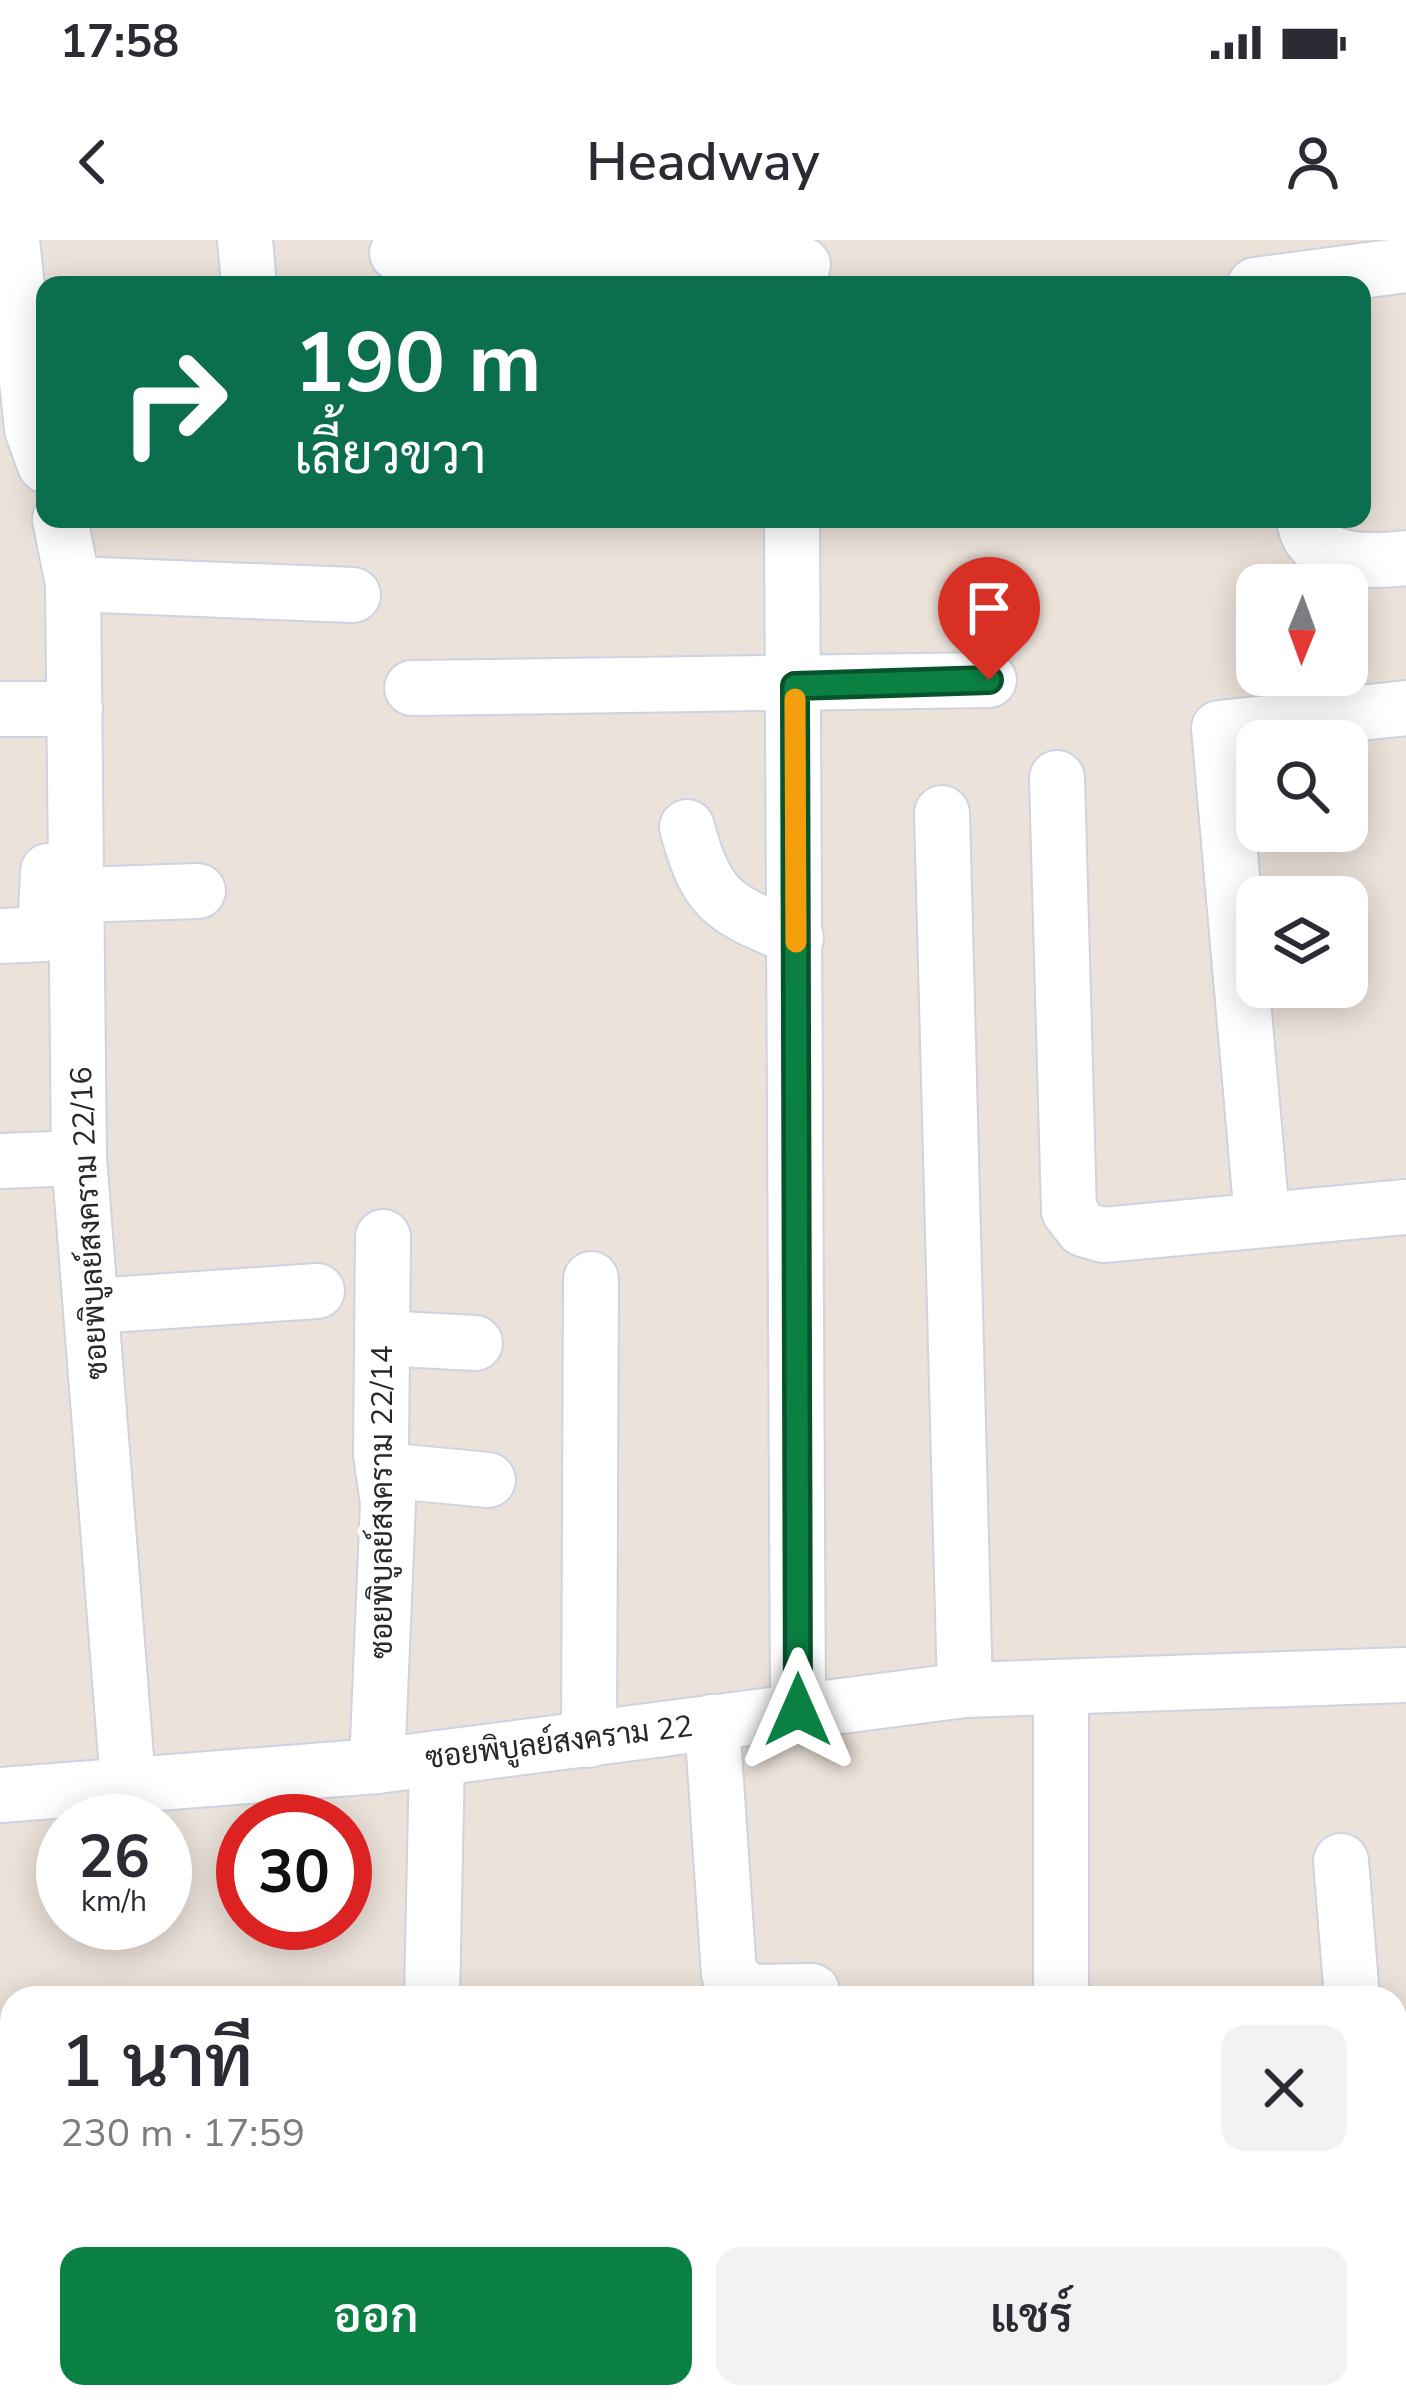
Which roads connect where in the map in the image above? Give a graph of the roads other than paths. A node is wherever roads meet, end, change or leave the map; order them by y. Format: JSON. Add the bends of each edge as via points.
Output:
{"nodes":[{"id":1,"x":12,"y":240,"type":"edge"},
{"id":2,"x":245,"y":240,"type":"edge"},
{"id":3,"x":397,"y":253,"type":"dead end"},
{"id":4,"x":802,"y":264,"type":"edge"},
{"id":5,"x":1406,"y":265,"type":"edge"},
{"id":6,"x":248,"y":276,"type":"edge"},
{"id":7,"x":1325,"y":276,"type":"edge"},
{"id":8,"x":36,"y":406,"type":"edge"},
{"id":9,"x":62,"y":528,"type":"edge"},
{"id":10,"x":792,"y":528,"type":"edge"},
{"id":11,"x":1305,"y":528,"type":"edge"},
{"id":12,"x":1406,"y":558,"type":"edge"},
{"id":13,"x":73,"y":584,"type":"junction"},
{"id":14,"x":353,"y":595,"type":"dead end"},
{"id":15,"x":989,"y":680,"type":"dead end"},
{"id":16,"x":795,"y":686,"type":"junction"},
{"id":17,"x":412,"y":688,"type":"dead end"},
{"id":18,"x":1406,"y":708,"type":"edge"},
{"id":19,"x":0,"y":709,"type":"edge"},
{"id":20,"x":75,"y":709,"type":"junction"},
{"id":21,"x":1057,"y":778,"type":"dead end"},
{"id":22,"x":942,"y":813,"type":"dead end"},
{"id":23,"x":687,"y":827,"type":"dead end"},
{"id":24,"x":52,"y":877,"type":"edge"},
{"id":25,"x":198,"y":891,"type":"dead end"},
{"id":26,"x":0,"y":936,"type":"edge"},
{"id":27,"x":796,"y":938,"type":"junction"},
{"id":28,"x":80,"y":1158,"type":"junction"},
{"id":29,"x":0,"y":1161,"type":"edge"},
{"id":30,"x":1406,"y":1207,"type":"edge"},
{"id":31,"x":1262,"y":1217,"type":"junction"},
{"id":32,"x":383,"y":1238,"type":"dead end"},
{"id":33,"x":591,"y":1279,"type":"dead end"},
{"id":34,"x":317,"y":1291,"type":"dead end"},
{"id":35,"x":93,"y":1306,"type":"junction"},
{"id":36,"x":382,"y":1338,"type":"junction"},
{"id":37,"x":475,"y":1342,"type":"dead end"},
{"id":38,"x":383,"y":1470,"type":"junction"},
{"id":39,"x":488,"y":1480,"type":"dead end"},
{"id":40,"x":1406,"y":1676,"type":"edge"},
{"id":41,"x":965,"y":1690,"type":"junction"},
{"id":42,"x":1061,"y":1690,"type":"junction"},
{"id":43,"x":798,"y":1710,"type":"junction"},
{"id":44,"x":712,"y":1722,"type":"junction"},
{"id":45,"x":589,"y":1739,"type":"junction"},
{"id":46,"x":437,"y":1758,"type":"junction"},
{"id":47,"x":377,"y":1766,"type":"junction"},
{"id":48,"x":128,"y":1783,"type":"junction"},
{"id":49,"x":0,"y":1795,"type":"edge"},
{"id":50,"x":1342,"y":1861,"type":"dead end"},
{"id":51,"x":432,"y":1986,"type":"edge"},
{"id":52,"x":742,"y":1986,"type":"edge"},
{"id":53,"x":1060,"y":1986,"type":"edge"},
{"id":54,"x":1351,"y":1986,"type":"edge"}],
"edges":[{"from":1,"to":8,"type":"street"},
{"from":2,"to":6,"type":"street"},
{"from":3,"to":4,"type":"street"},
{"from":5,"to":7,"type":"street"},
{"from":9,"to":13,"type":"street","name":"ซอยพิบูลย์สงคราม 22/16"},
{"from":10,"to":16,"type":"street"},
{"from":11,"to":12,"type":"street","via":[[1320,550],[1369,562]]},
{"from":13,"to":14,"type":"street"},
{"from":13,"to":20,"type":"street","name":"ซอยพิบูลย์สงคราม 22/16"},
{"from":15,"to":16,"type":"street"},
{"from":16,"to":17,"type":"street"},
{"from":16,"to":27,"type":"street"},
{"from":18,"to":31,"type":"street","via":[[1219,728]]},
{"from":19,"to":20,"type":"street"},
{"from":20,"to":24,"type":"street","name":"ซอยพิบูลย์สงคราม 22/16"},
{"from":21,"to":31,"type":"street","via":[[1069,1211],[1103,1235]]},
{"from":22,"to":41,"type":"street"},
{"from":23,"to":27,"type":"street","via":[[700,875],[720,900]]},
{"from":24,"to":25,"type":"street"},
{"from":24,"to":26,"type":"street","via":[[45,934]]},
{"from":24,"to":28,"type":"street","name":"ซอยพิบูลย์สงคราม 22/16"},
{"from":27,"to":43,"type":"street"},
{"from":28,"to":29,"type":"street"},
{"from":28,"to":35,"type":"street","name":"ซอยพิบูลย์สงคราม 22/16"},
{"from":30,"to":31,"type":"street"},
{"from":32,"to":36,"type":"street","name":"ซอยพิบูลย์สงคราม 22/14"},
{"from":33,"to":45,"type":"street"},
{"from":34,"to":35,"type":"street"},
{"from":35,"to":48,"type":"street","name":"ซอยพิบูลย์สงคราม 22/16"},
{"from":36,"to":37,"type":"street"},
{"from":36,"to":38,"type":"street","name":"ซอยพิบูลย์สงคราม 22/14"},
{"from":38,"to":39,"type":"street"},
{"from":38,"to":47,"type":"street","name":"ซอยพิบูลย์สงคราม 22/14"},
{"from":40,"to":42,"type":"street","name":"ซอยพิบูลย์สงคราม 22"},
{"from":41,"to":42,"type":"street","name":"ซอยพิบูลย์สงคราม 22"},
{"from":41,"to":43,"type":"street","name":"ซอยพิบูลย์สงคราม 22"},
{"from":42,"to":53,"type":"street"},
{"from":43,"to":44,"type":"street","name":"ซอยพิบูลย์สงคราม 22"},
{"from":44,"to":45,"type":"street","name":"ซอยพิบูลย์สงคราม 22"},
{"from":44,"to":52,"type":"street","via":[[729,1974]]},
{"from":45,"to":46,"type":"street","name":"ซอยพิบูลย์สงคราม 22"},
{"from":46,"to":47,"type":"street","name":"ซอยพิบูลย์สงคราม 22"},
{"from":46,"to":51,"type":"street"},
{"from":47,"to":48,"type":"street","name":"ซอยพิบูลย์สงคราม 22"},
{"from":48,"to":49,"type":"street","name":"ซอยพิบูลย์สงคราม 22"},
{"from":50,"to":54,"type":"street"}]}
